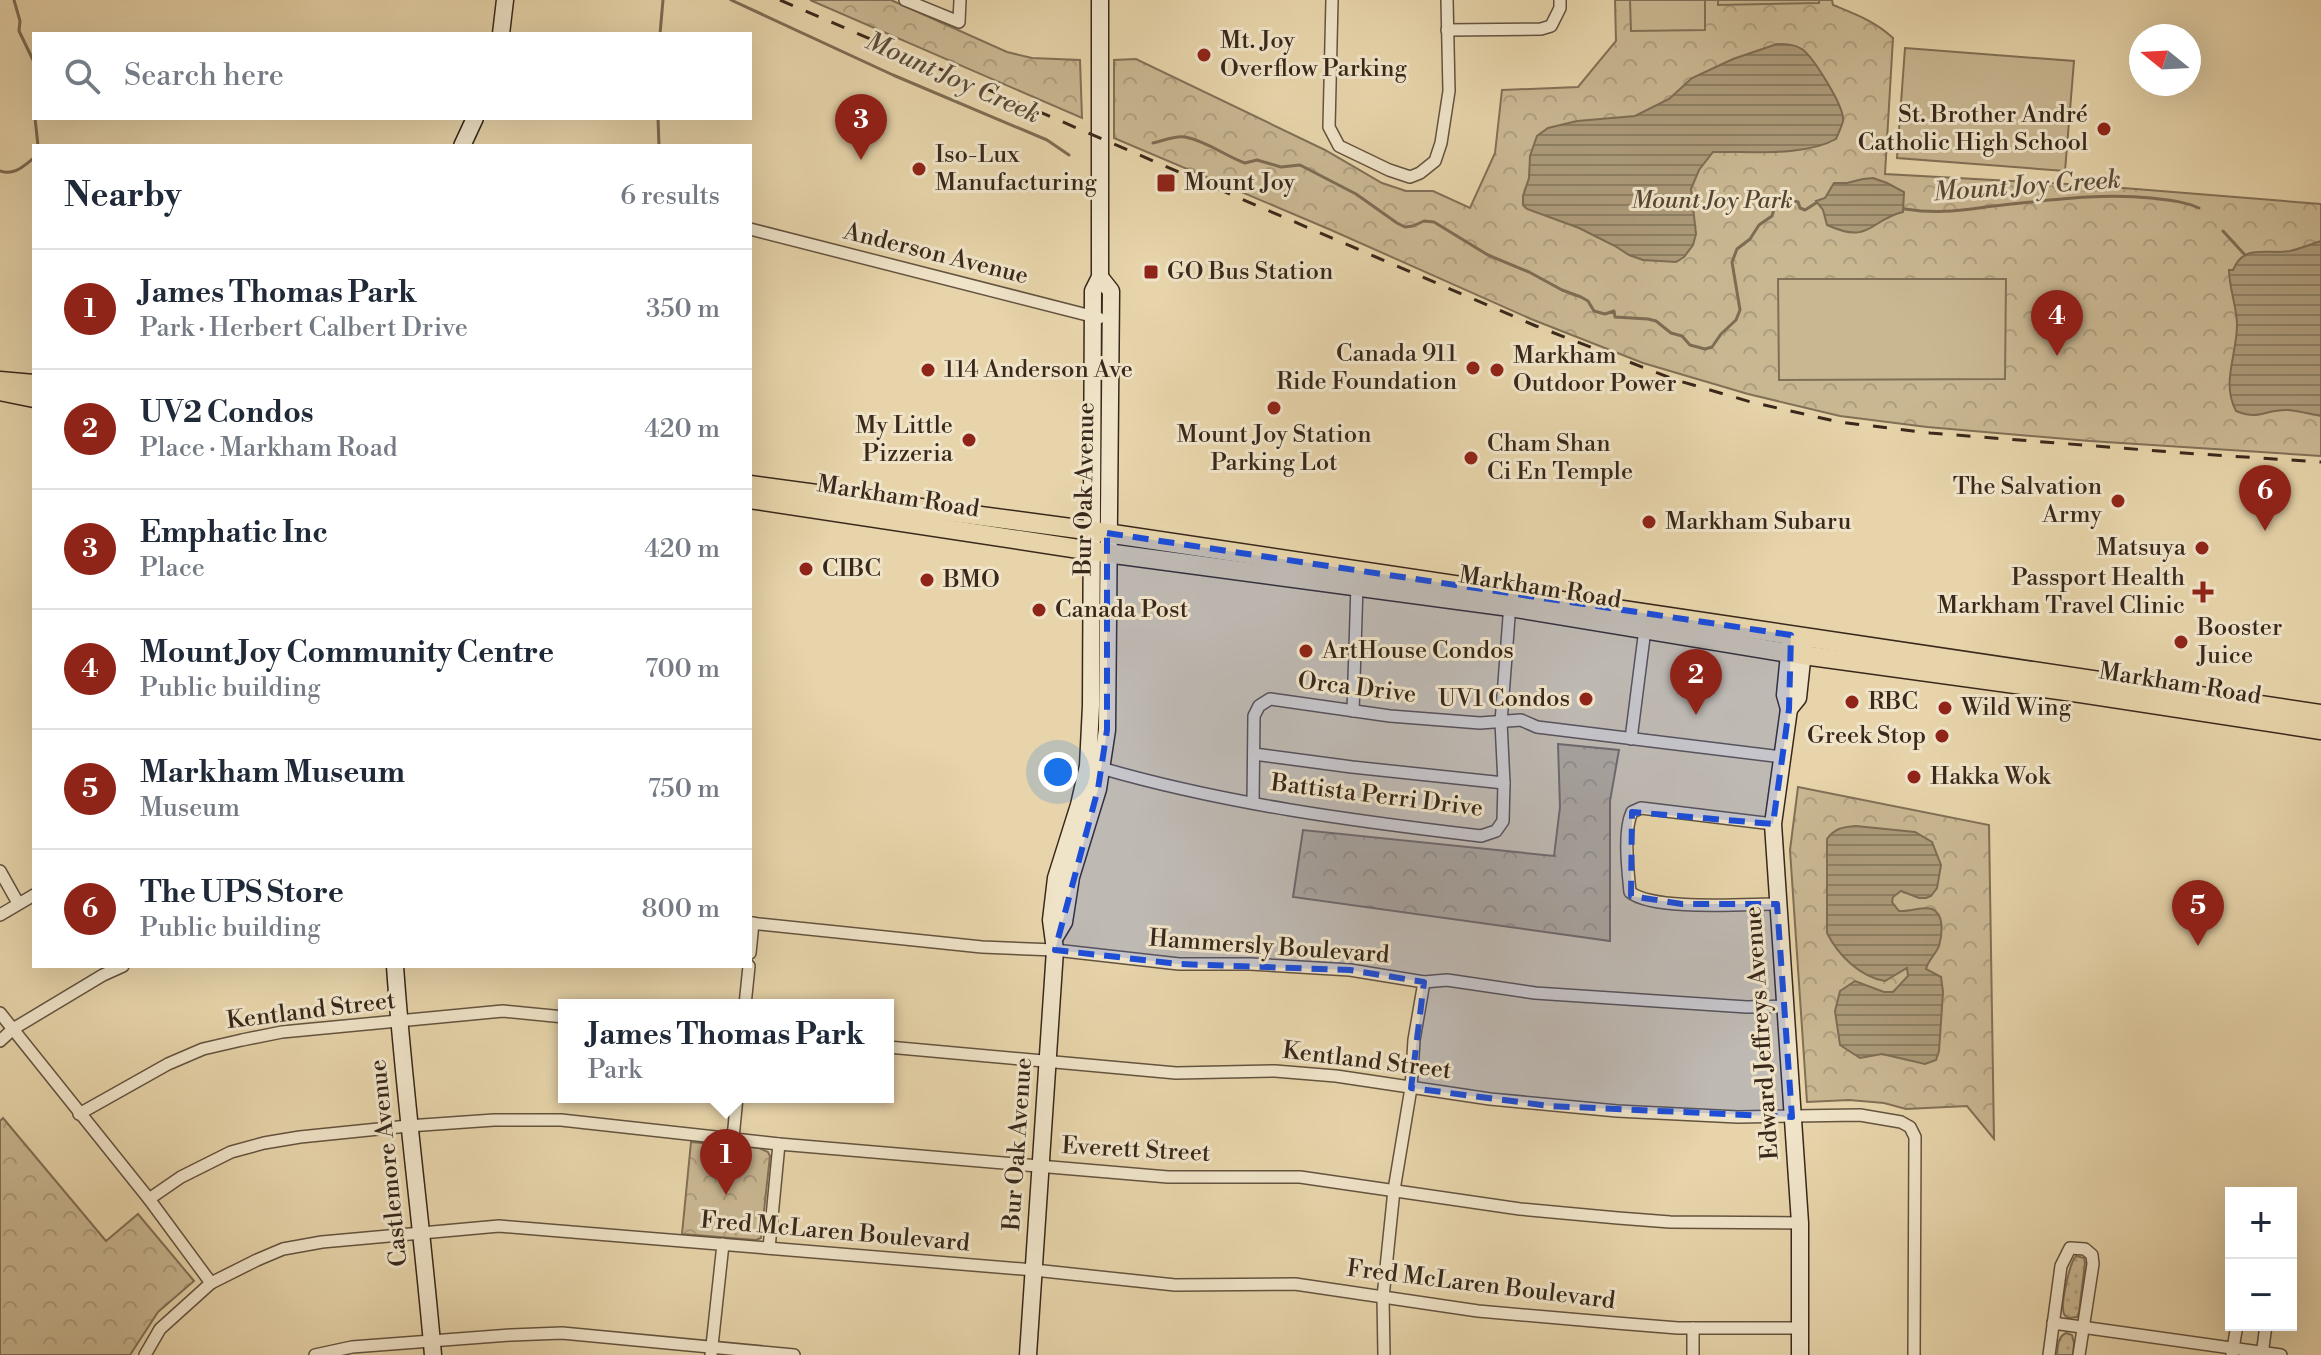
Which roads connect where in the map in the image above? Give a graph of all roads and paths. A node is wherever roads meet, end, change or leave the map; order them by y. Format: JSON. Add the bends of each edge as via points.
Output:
{"nodes":[{"id":1,"x":505,"y":0,"type":"edge"},
{"id":2,"x":905,"y":0,"type":"edge"},
{"id":3,"x":960,"y":0,"type":"edge"},
{"id":4,"x":1100,"y":0,"type":"edge"},
{"id":5,"x":1332,"y":0,"type":"edge"},
{"id":6,"x":1447,"y":0,"type":"edge"},
{"id":7,"x":1560,"y":0,"type":"edge"},
{"id":8,"x":1447,"y":30,"type":"junction"},
{"id":9,"x":501,"y":32,"type":"edge"},
{"id":10,"x":474,"y":120,"type":"edge"},
{"id":11,"x":463,"y":144,"type":"edge"},
{"id":12,"x":752,"y":230,"type":"edge"},
{"id":13,"x":1100,"y":277,"type":"junction"},
{"id":14,"x":1093,"y":317,"type":"junction"},
{"id":15,"x":1111,"y":322,"type":"junction"},
{"id":16,"x":0,"y":381,"type":"edge"},
{"id":17,"x":32,"y":384,"type":"edge"},
{"id":18,"x":0,"y":391,"type":"edge"},
{"id":19,"x":32,"y":398,"type":"edge"},
{"id":20,"x":752,"y":485,"type":"edge"},
{"id":21,"x":752,"y":499,"type":"edge"},
{"id":22,"x":1100,"y":542,"type":"junction"},
{"id":23,"x":1357,"y":585,"type":"junction"},
{"id":24,"x":1511,"y":600,"type":"junction"},
{"id":25,"x":1645,"y":629,"type":"junction"},
{"id":26,"x":1797,"y":645,"type":"junction"},
{"id":27,"x":1353,"y":711,"type":"junction"},
{"id":28,"x":2321,"y":714,"type":"edge"},
{"id":29,"x":1501,"y":722,"type":"junction"},
{"id":30,"x":2321,"y":730,"type":"edge"},
{"id":31,"x":1631,"y":739,"type":"junction"},
{"id":32,"x":1254,"y":754,"type":"junction"},
{"id":33,"x":1782,"y":757,"type":"junction"},
{"id":34,"x":1101,"y":768,"type":"junction"},
{"id":35,"x":1504,"y":783,"type":"junction"},
{"id":36,"x":1253,"y":803,"type":"junction"},
{"id":37,"x":1773,"y":824,"type":"junction"},
{"id":38,"x":0,"y":871,"type":"edge"},
{"id":39,"x":32,"y":896,"type":"edge"},
{"id":40,"x":18,"y":903,"type":"junction"},
{"id":41,"x":1777,"y":904,"type":"junction"},
{"id":42,"x":0,"y":915,"type":"edge"},
{"id":43,"x":752,"y":923,"type":"edge"},
{"id":44,"x":1055,"y":943,"type":"junction"},
{"id":45,"x":119,"y":968,"type":"edge"},
{"id":46,"x":395,"y":968,"type":"edge"},
{"id":47,"x":749,"y":968,"type":"edge"},
{"id":48,"x":1424,"y":982,"type":"junction"},
{"id":49,"x":746,"y":999,"type":"edge"},
{"id":50,"x":1785,"y":1006,"type":"junction"},
{"id":51,"x":0,"y":1013,"type":"edge"},
{"id":52,"x":558,"y":1016,"type":"edge"},
{"id":53,"x":399,"y":1022,"type":"junction"},
{"id":54,"x":13,"y":1029,"type":"junction"},
{"id":55,"x":0,"y":1041,"type":"edge"},
{"id":56,"x":894,"y":1048,"type":"edge"},
{"id":57,"x":1048,"y":1062,"type":"junction"},
{"id":58,"x":1411,"y":1088,"type":"junction"},
{"id":59,"x":736,"y":1103,"type":"edge"},
{"id":60,"x":79,"y":1114,"type":"junction"},
{"id":61,"x":1792,"y":1117,"type":"junction"},
{"id":62,"x":408,"y":1126,"type":"junction"},
{"id":63,"x":733,"y":1138,"type":"junction"},
{"id":64,"x":779,"y":1144,"type":"junction"},
{"id":65,"x":1041,"y":1166,"type":"junction"},
{"id":66,"x":1394,"y":1190,"type":"junction"},
{"id":67,"x":149,"y":1199,"type":"junction"},
{"id":68,"x":1800,"y":1223,"type":"junction"},
{"id":69,"x":422,"y":1233,"type":"junction"},
{"id":70,"x":723,"y":1244,"type":"junction"},
{"id":71,"x":769,"y":1248,"type":"junction"},
{"id":72,"x":1034,"y":1270,"type":"junction"},
{"id":73,"x":211,"y":1283,"type":"junction"},
{"id":74,"x":1383,"y":1297,"type":"junction"},
{"id":75,"x":2053,"y":1323,"type":"junction"},
{"id":76,"x":2083,"y":1327,"type":"junction"},
{"id":77,"x":1693,"y":1328,"type":"junction"},
{"id":78,"x":1800,"y":1328,"type":"junction"},
{"id":79,"x":2236,"y":1331,"type":"edge"},
{"id":80,"x":2265,"y":1331,"type":"edge"},
{"id":81,"x":432,"y":1348,"type":"edge"},
{"id":82,"x":712,"y":1351,"type":"edge"},
{"id":83,"x":2232,"y":1352,"type":"edge"},
{"id":84,"x":2262,"y":1354,"type":"edge"},
{"id":85,"x":145,"y":1355,"type":"edge"},
{"id":86,"x":315,"y":1355,"type":"edge"},
{"id":87,"x":794,"y":1355,"type":"edge"},
{"id":88,"x":1028,"y":1355,"type":"edge"},
{"id":89,"x":1384,"y":1355,"type":"edge"},
{"id":90,"x":1693,"y":1355,"type":"edge"},
{"id":91,"x":1800,"y":1355,"type":"edge"},
{"id":92,"x":1914,"y":1355,"type":"edge"},
{"id":93,"x":2049,"y":1355,"type":"edge"},
{"id":94,"x":2079,"y":1355,"type":"edge"},
{"id":95,"x":2281,"y":1355,"type":"edge"}],
"edges":[{"from":1,"to":9,"type":"street"},
{"from":2,"to":3,"type":"street","via":[[959,22]]},
{"from":4,"to":13,"type":"street","name":"Bur Oak Avenue"},
{"from":5,"to":8,"type":"street","via":[[1329,127],[1339,146],[1410,177],[1435,161],[1441,143],[1449,91]]},
{"from":6,"to":8,"type":"street"},
{"from":7,"to":8,"type":"street","via":[[1551,26],[1541,29]]},
{"from":10,"to":11,"type":"street"},
{"from":12,"to":14,"type":"street","name":"Anderson Avenue"},
{"from":13,"to":14,"type":"street","name":"Bur Oak Avenue","via":[[1093,291]]},
{"from":13,"to":15,"type":"street","name":"Bur Oak Avenue","via":[[1111,291]]},
{"from":14,"to":15,"type":"street","name":"Anderson Avenue"},
{"from":14,"to":22,"type":"street","name":"Bur Oak Avenue"},
{"from":15,"to":22,"type":"street","name":"Bur Oak Avenue"},
{"from":16,"to":17,"type":"main road"},
{"from":18,"to":19,"type":"main road"},
{"from":20,"to":22,"type":"main road","name":"Markham Road"},
{"from":21,"to":22,"type":"main road","name":"Markham Road"},
{"from":22,"to":23,"type":"main road","name":"Markham Road"},
{"from":22,"to":24,"type":"main road","name":"Markham Road"},
{"from":22,"to":34,"type":"street","name":"Bur Oak Avenue","via":[[1107,730]]},
{"from":22,"to":44,"type":"street","name":"Bur Oak Avenue","via":[[1088,766],[1056,878],[1051,920]]},
{"from":23,"to":24,"type":"main road","name":"Markham Road"},
{"from":23,"to":27,"type":"street"},
{"from":24,"to":25,"type":"main road","name":"Markham Road"},
{"from":24,"to":26,"type":"main road","name":"Markham Road"},
{"from":24,"to":29,"type":"street","name":"Battista Perri Drive"},
{"from":25,"to":26,"type":"main road","name":"Markham Road"},
{"from":25,"to":31,"type":"street"},
{"from":26,"to":28,"type":"main road","name":"Markham Road"},
{"from":26,"to":30,"type":"main road","name":"Markham Road"},
{"from":26,"to":33,"type":"street","name":"Edward Jeffreys Avenue","via":[[1785,695],[1789,709]]},
{"from":27,"to":29,"type":"street","name":"Orca Drive"},
{"from":27,"to":32,"type":"street","name":"Orca Drive","via":[[1270,699],[1254,716]]},
{"from":29,"to":31,"type":"street","name":"Orca Drive","via":[[1521,720],[1537,727]]},
{"from":29,"to":35,"type":"street","name":"Battista Perri Drive"},
{"from":31,"to":33,"type":"street","name":"Orca Drive"},
{"from":32,"to":35,"type":"street"},
{"from":32,"to":36,"type":"street","name":"Battista Perri Drive"},
{"from":33,"to":37,"type":"street","name":"Edward Jeffreys Avenue"},
{"from":34,"to":36,"type":"street","name":"Battista Perri Drive"},
{"from":34,"to":44,"type":"street","name":"Bur Oak Avenue"},
{"from":35,"to":36,"type":"street","name":"Battista Perri Drive","via":[[1503,821],[1496,831],[1481,836]]},
{"from":37,"to":41,"type":"street","name":"Edward Jeffreys Avenue"},
{"from":37,"to":41,"type":"street","via":[[1641,808],[1627,821],[1629,878],[1630,892],[1647,901]]},
{"from":38,"to":40,"type":"street"},
{"from":39,"to":40,"type":"street"},
{"from":40,"to":42,"type":"street"},
{"from":41,"to":50,"type":"street","name":"Edward Jeffreys Avenue"},
{"from":43,"to":44,"type":"street","name":"Hammersly Boulevard","via":[[982,947]]},
{"from":44,"to":48,"type":"street","name":"Hammersly Boulevard","via":[[1179,964],[1350,970]]},
{"from":44,"to":57,"type":"street","name":"Bur Oak Avenue"},
{"from":45,"to":54,"type":"street"},
{"from":46,"to":53,"type":"street","name":"Castlemore Avenue"},
{"from":47,"to":49,"type":"street"},
{"from":48,"to":50,"type":"street","name":"Hammersly Boulevard"},
{"from":48,"to":58,"type":"street"},
{"from":50,"to":61,"type":"street","name":"Edward Jeffreys Avenue"},
{"from":51,"to":54,"type":"street"},
{"from":52,"to":53,"type":"street","name":"Kentland Street","via":[[503,1011]]},
{"from":53,"to":60,"type":"street","name":"Kentland Street","via":[[282,1032],[203,1049]]},
{"from":53,"to":62,"type":"street","name":"Castlemore Avenue"},
{"from":54,"to":55,"type":"street"},
{"from":54,"to":60,"type":"street"},
{"from":56,"to":57,"type":"street","name":"Kentland Street"},
{"from":57,"to":58,"type":"street","name":"Kentland Street","via":[[1176,1073],[1275,1071]]},
{"from":57,"to":65,"type":"street","name":"Bur Oak Avenue"},
{"from":58,"to":61,"type":"street","name":"Kentland Street","via":[[1550,1106]]},
{"from":58,"to":66,"type":"street"},
{"from":59,"to":63,"type":"street"},
{"from":60,"to":67,"type":"street"},
{"from":61,"to":68,"type":"street","name":"Edward Jeffreys Avenue"},
{"from":61,"to":92,"type":"street","name":"Kentland Street","via":[[1860,1115],[1901,1122],[1913,1131]]},
{"from":62,"to":63,"type":"street","name":"Everett Street","via":[[561,1120]]},
{"from":62,"to":67,"type":"street","name":"Everett Street","via":[[300,1137],[231,1152]]},
{"from":62,"to":69,"type":"street","name":"Castlemore Avenue"},
{"from":63,"to":64,"type":"street","name":"Everett Street"},
{"from":64,"to":65,"type":"street","name":"Everett Street"},
{"from":64,"to":71,"type":"street"},
{"from":65,"to":66,"type":"street","name":"Everett Street","via":[[1168,1177],[1300,1177]]},
{"from":65,"to":72,"type":"street","name":"Bur Oak Avenue"},
{"from":66,"to":68,"type":"street","name":"Everett Street","via":[[1520,1209],[1657,1221]]},
{"from":66,"to":74,"type":"street"},
{"from":67,"to":73,"type":"street"},
{"from":68,"to":78,"type":"street","name":"Edward Jeffreys Avenue"},
{"from":69,"to":70,"type":"street","name":"Fred McLaren Boulevard","via":[[499,1226]]},
{"from":69,"to":73,"type":"street","name":"Fred McLaren Boulevard","via":[[283,1249]]},
{"from":69,"to":81,"type":"street","name":"Castlemore Avenue"},
{"from":70,"to":71,"type":"street","name":"Fred McLaren Boulevard"},
{"from":70,"to":82,"type":"street"},
{"from":71,"to":72,"type":"street","name":"Fred McLaren Boulevard"},
{"from":72,"to":74,"type":"street","name":"Fred McLaren Boulevard","via":[[1175,1285],[1295,1284]]},
{"from":72,"to":88,"type":"street","name":"Bur Oak Avenue"},
{"from":73,"to":85,"type":"street","name":"Fred McLaren Boulevard","via":[[160,1329]]},
{"from":74,"to":77,"type":"street","name":"Fred McLaren Boulevard","via":[[1478,1311]]},
{"from":74,"to":89,"type":"street"},
{"from":75,"to":76,"type":"street"},
{"from":75,"to":76,"type":"street","via":[[2061,1266],[2070,1248],[2085,1249],[2093,1264]]},
{"from":75,"to":93,"type":"street"},
{"from":76,"to":83,"type":"street"},
{"from":76,"to":94,"type":"street"},
{"from":77,"to":78,"type":"street","name":"Fred McLaren Boulevard"},
{"from":77,"to":90,"type":"street"},
{"from":78,"to":91,"type":"street","name":"Edward Jeffreys Avenue"},
{"from":79,"to":83,"type":"street"},
{"from":80,"to":84,"type":"street"},
{"from":81,"to":82,"type":"street","via":[[562,1333]]},
{"from":81,"to":86,"type":"street","via":[[352,1347]]},
{"from":82,"to":87,"type":"street"},
{"from":83,"to":84,"type":"street"},
{"from":84,"to":95,"type":"street"}]}
